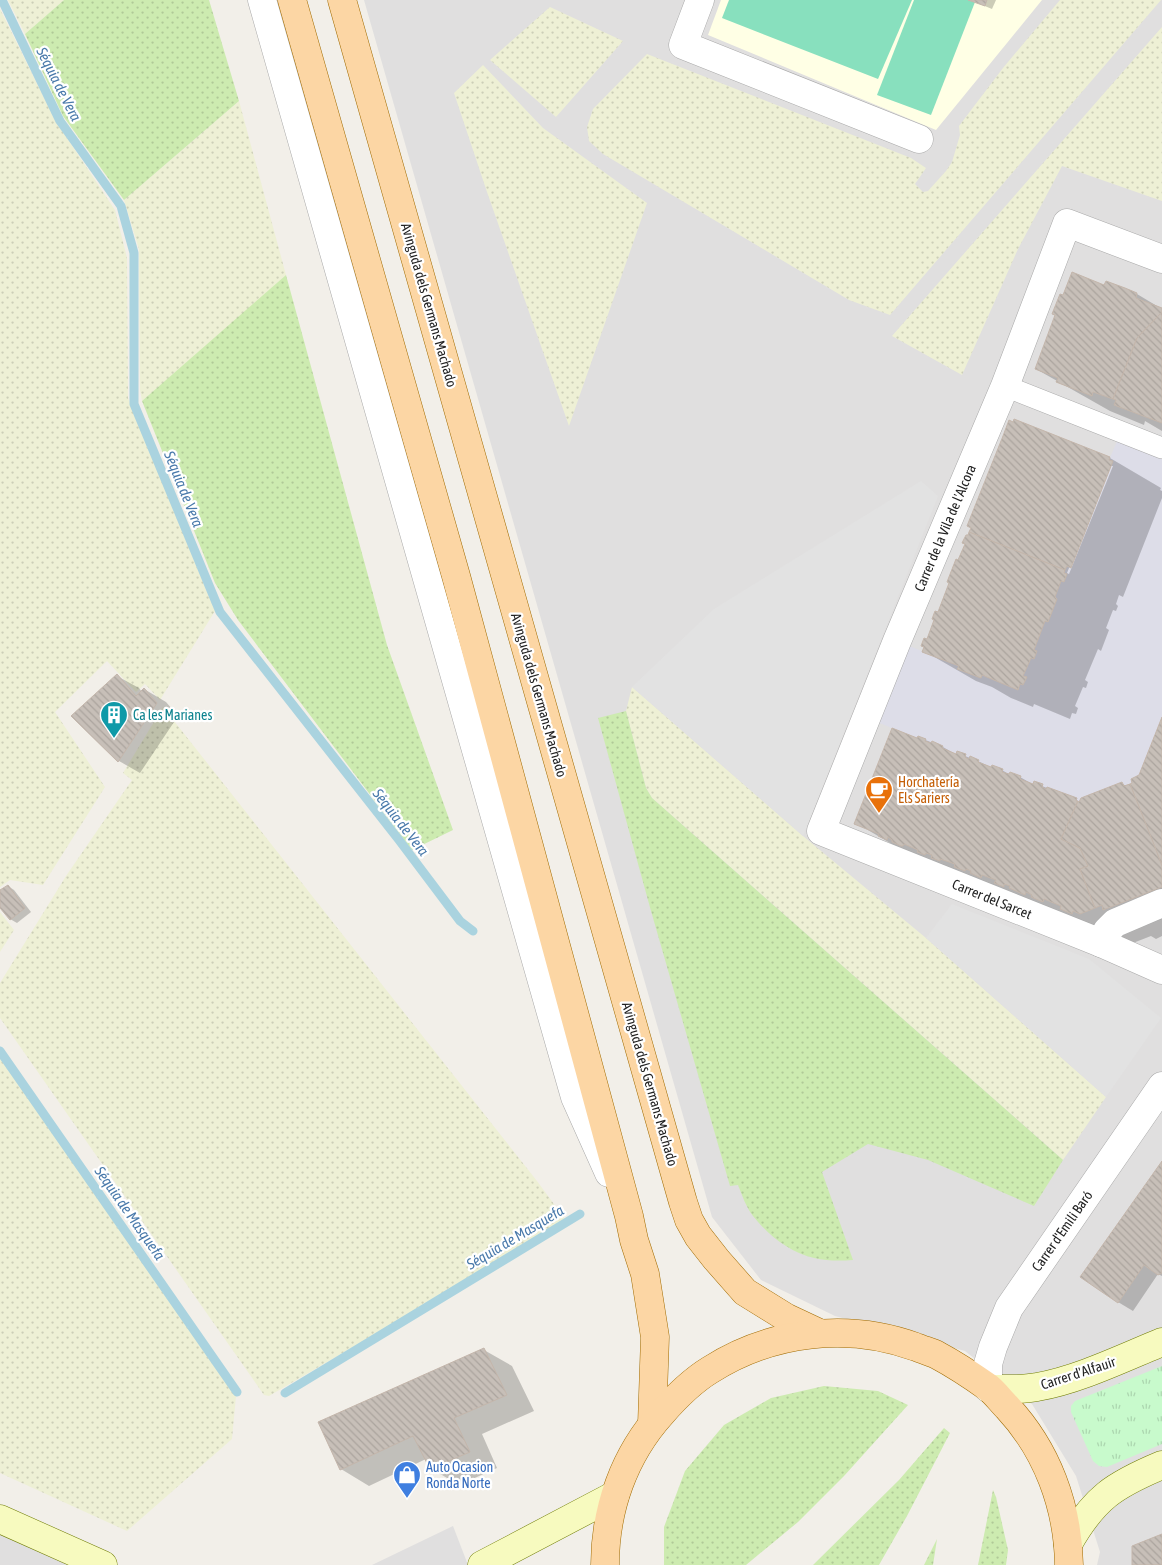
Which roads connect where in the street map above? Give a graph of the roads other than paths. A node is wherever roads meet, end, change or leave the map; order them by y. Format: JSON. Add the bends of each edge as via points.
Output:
{"nodes":[{"id":1,"x":262,"y":0,"type":"edge"},
{"id":2,"x":292,"y":0,"type":"edge"},
{"id":3,"x":342,"y":0,"type":"edge"},
{"id":4,"x":700,"y":0,"type":"edge"},
{"id":5,"x":919,"y":139,"type":"dead end"},
{"id":6,"x":1162,"y":259,"type":"edge"},
{"id":7,"x":1005,"y":386,"type":"junction"},
{"id":8,"x":1162,"y":448,"type":"edge"},
{"id":9,"x":821,"y":831,"type":"joint"},
{"id":10,"x":1162,"y":903,"type":"edge"},
{"id":11,"x":1101,"y":943,"type":"junction"},
{"id":12,"x":1162,"y":970,"type":"edge"},
{"id":13,"x":1162,"y":1086,"type":"edge"},
{"id":14,"x":629,"y":1216,"type":"junction"},
{"id":15,"x":819,"y":1333,"type":"junction"},
{"id":16,"x":1162,"y":1342,"type":"edge"},
{"id":17,"x":989,"y":1388,"type":"junction"},
{"id":18,"x":652,"y":1424,"type":"junction"},
{"id":19,"x":1162,"y":1465,"type":"edge"},
{"id":20,"x":615,"y":1495,"type":"junction"},
{"id":21,"x":0,"y":1519,"type":"edge"},
{"id":22,"x":1069,"y":1555,"type":"edge"},
{"id":23,"x":103,"y":1565,"type":"edge"},
{"id":24,"x":482,"y":1565,"type":"edge"},
{"id":25,"x":605,"y":1565,"type":"edge"}],
"edges":[{"from":1,"to":14,"type":"street","via":[[575,1097]]},
{"from":2,"to":14,"type":"main road","via":[[456,576]]},
{"from":3,"to":15,"type":"main road","name":"Avinguda dels Germans Machado","via":[[690,1220],[698,1236],[745,1292]]},
{"from":4,"to":5,"type":"street","via":[[683,45]]},
{"from":6,"to":7,"type":"street","name":"Carrer de la Vila de l'Alcora","via":[[1067,223]]},
{"from":7,"to":8,"type":"street"},
{"from":7,"to":9,"type":"street","name":"Carrer de la Vila de l'Alcora"},
{"from":9,"to":11,"type":"street","name":"Carrer del Sarcet"},
{"from":10,"to":11,"type":"street","via":[[1115,923]]},
{"from":11,"to":12,"type":"street","name":"Carrer del Sarcet"},
{"from":13,"to":17,"type":"street","name":"Carrer d'Emili Baró","via":[[1009,1308],[988,1364]]},
{"from":14,"to":18,"type":"main road","via":[[645,1274],[656,1337]]},
{"from":15,"to":17,"type":"main road","via":[[860,1333],[899,1341],[937,1355]]},
{"from":15,"to":18,"type":"main road","via":[[780,1339],[743,1352],[709,1370],[678,1395]]},
{"from":16,"to":17,"type":"main road","name":"Carrer d'Alfauir","via":[[1037,1388]]},
{"from":17,"to":22,"type":"main road","via":[[1018,1419],[1038,1447],[1063,1510]]},
{"from":18,"to":20,"type":"main road","via":[[630,1458]]},
{"from":19,"to":22,"type":"main road","via":[[1104,1495],[1078,1526]]},
{"from":20,"to":24,"type":"main road"},
{"from":20,"to":25,"type":"main road"},
{"from":21,"to":23,"type":"main road"}]}
